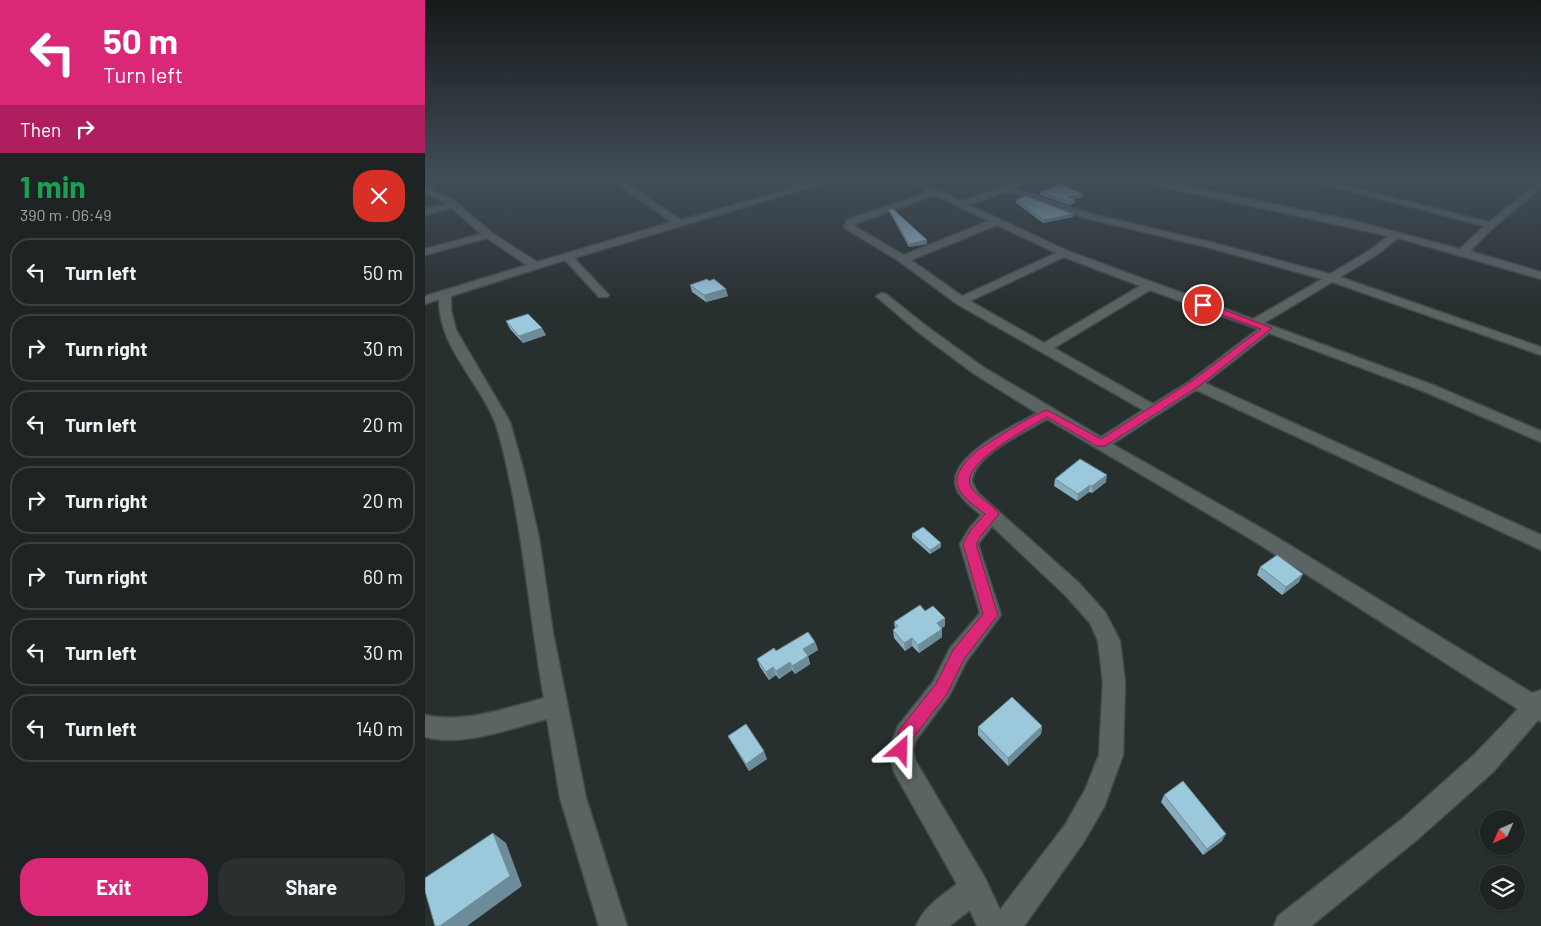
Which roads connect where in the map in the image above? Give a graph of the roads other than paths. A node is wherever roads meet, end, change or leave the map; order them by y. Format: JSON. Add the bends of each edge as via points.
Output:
{"nodes":[{"id":1,"x":475,"y":221,"type":"edge"},
{"id":2,"x":676,"y":221,"type":"edge"},
{"id":3,"x":685,"y":221,"type":"edge"},
{"id":4,"x":854,"y":221,"type":"edge"},
{"id":5,"x":997,"y":221,"type":"joint"},
{"id":6,"x":1110,"y":221,"type":"edge"},
{"id":7,"x":1333,"y":221,"type":"edge"},
{"id":8,"x":1476,"y":221,"type":"edge"},
{"id":9,"x":1496,"y":221,"type":"edge"},
{"id":10,"x":679,"y":223,"type":"junction"},
{"id":11,"x":1491,"y":225,"type":"junction"},
{"id":12,"x":488,"y":235,"type":"junction"},
{"id":13,"x":1396,"y":235,"type":"junction"},
{"id":14,"x":425,"y":252,"type":"edge"},
{"id":15,"x":1463,"y":252,"type":"junction"},
{"id":16,"x":1065,"y":253,"type":"junction"},
{"id":17,"x":567,"y":256,"type":"junction"},
{"id":18,"x":903,"y":259,"type":"junction"},
{"id":19,"x":536,"y":266,"type":"junction"},
{"id":20,"x":1541,"y":276,"type":"edge"},
{"id":21,"x":1332,"y":278,"type":"junction"},
{"id":22,"x":1149,"y":286,"type":"junction"},
{"id":23,"x":445,"y":293,"type":"junction"},
{"id":24,"x":603,"y":294,"type":"dead end"},
{"id":25,"x":883,"y":296,"type":"dead end"},
{"id":26,"x":425,"y":300,"type":"edge"},
{"id":27,"x":961,"y":301,"type":"junction"},
{"id":28,"x":1262,"y":326,"type":"junction"},
{"id":29,"x":1045,"y":348,"type":"junction"},
{"id":30,"x":1541,"y":351,"type":"edge"},
{"id":31,"x":1195,"y":384,"type":"junction"},
{"id":32,"x":1153,"y":410,"type":"junction"},
{"id":33,"x":1047,"y":413,"type":"junction"},
{"id":34,"x":1541,"y":437,"type":"edge"},
{"id":35,"x":1101,"y":444,"type":"junction"},
{"id":36,"x":993,"y":514,"type":"junction"},
{"id":37,"x":1541,"y":542,"type":"edge"},
{"id":38,"x":556,"y":706,"type":"junction"},
{"id":39,"x":1539,"y":706,"type":"edge"},
{"id":40,"x":425,"y":726,"type":"edge"},
{"id":41,"x":975,"y":888,"type":"junction"},
{"id":42,"x":613,"y":926,"type":"edge"},
{"id":43,"x":930,"y":926,"type":"edge"},
{"id":44,"x":992,"y":926,"type":"edge"},
{"id":45,"x":1006,"y":926,"type":"edge"},
{"id":46,"x":1288,"y":926,"type":"edge"}],
"edges":[{"from":1,"to":12,"type":"street"},
{"from":2,"to":10,"type":"street"},
{"from":3,"to":10,"type":"street"},
{"from":4,"to":18,"type":"street","via":[[848,224],[849,227]]},
{"from":5,"to":16,"type":"street"},
{"from":5,"to":18,"type":"street"},
{"from":6,"to":21,"type":"street"},
{"from":7,"to":13,"type":"street"},
{"from":8,"to":11,"type":"street"},
{"from":9,"to":11,"type":"street"},
{"from":10,"to":17,"type":"street"},
{"from":11,"to":15,"type":"street"},
{"from":12,"to":14,"type":"street"},
{"from":12,"to":19,"type":"street"},
{"from":13,"to":15,"type":"street"},
{"from":13,"to":21,"type":"street"},
{"from":15,"to":20,"type":"street"},
{"from":16,"to":22,"type":"street"},
{"from":16,"to":27,"type":"street"},
{"from":17,"to":19,"type":"street"},
{"from":17,"to":24,"type":"street"},
{"from":18,"to":27,"type":"street"},
{"from":19,"to":23,"type":"street"},
{"from":21,"to":28,"type":"street"},
{"from":21,"to":30,"type":"street"},
{"from":22,"to":28,"type":"street"},
{"from":22,"to":29,"type":"street"},
{"from":23,"to":26,"type":"street"},
{"from":23,"to":38,"type":"street","via":[[450,330],[503,422],[531,538]]},
{"from":25,"to":33,"type":"street","via":[[921,329],[970,364]]},
{"from":27,"to":29,"type":"street"},
{"from":28,"to":31,"type":"street"},
{"from":28,"to":34,"type":"street","via":[[1428,388]]},
{"from":29,"to":32,"type":"street"},
{"from":31,"to":32,"type":"street"},
{"from":31,"to":37,"type":"street"},
{"from":32,"to":35,"type":"street"},
{"from":33,"to":35,"type":"street"},
{"from":33,"to":36,"type":"street","via":[[982,452],[971,463],[963,478],[964,486]]},
{"from":35,"to":39,"type":"street","via":[[1266,539]]},
{"from":36,"to":41,"type":"street","via":[[969,544],[991,615],[958,654],[941,689],[906,734],[901,750],[903,763]]},
{"from":36,"to":45,"type":"street","via":[[1073,589],[1098,618],[1109,641],[1114,682],[1111,755],[1095,798],[1074,834]]},
{"from":38,"to":40,"type":"street","via":[[473,727],[432,729]]},
{"from":38,"to":42,"type":"street","via":[[573,798]]},
{"from":39,"to":46,"type":"street","via":[[1484,763],[1410,830]]},
{"from":41,"to":43,"type":"street"},
{"from":41,"to":44,"type":"street"}]}
